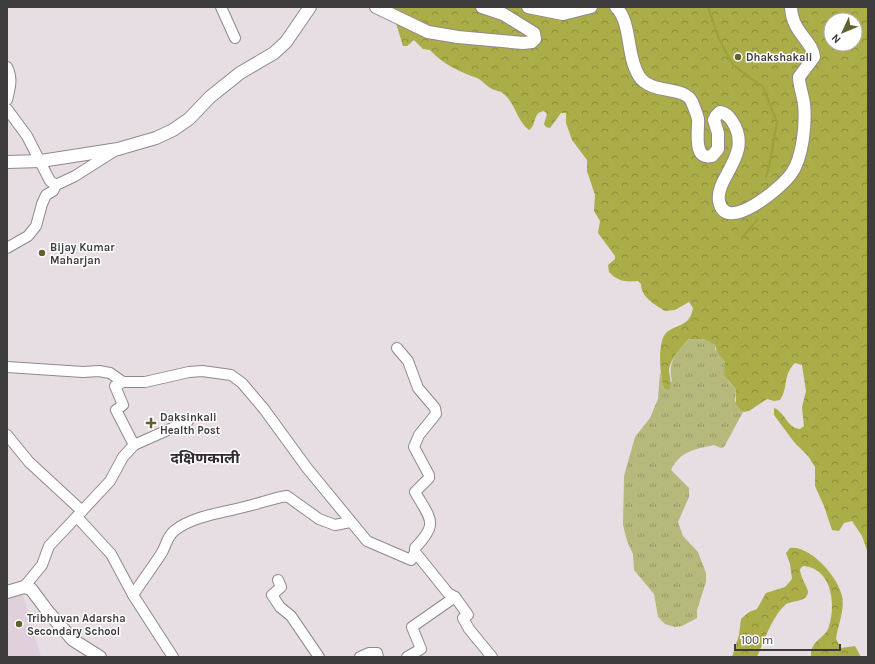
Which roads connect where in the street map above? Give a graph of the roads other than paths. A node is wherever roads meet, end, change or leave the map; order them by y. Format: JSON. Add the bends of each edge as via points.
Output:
{"nodes":[{"id":1,"x":221,"y":7,"type":"edge"},
{"id":2,"x":310,"y":7,"type":"edge"},
{"id":3,"x":376,"y":7,"type":"edge"},
{"id":4,"x":482,"y":7,"type":"edge"},
{"id":5,"x":528,"y":7,"type":"edge"},
{"id":6,"x":591,"y":7,"type":"edge"},
{"id":7,"x":616,"y":7,"type":"edge"},
{"id":8,"x":791,"y":7,"type":"edge"},
{"id":9,"x":235,"y":38,"type":"dead end"},
{"id":10,"x":7,"y":67,"type":"edge"},
{"id":11,"x":7,"y":100,"type":"edge"},
{"id":12,"x":7,"y":109,"type":"edge"},
{"id":13,"x":118,"y":149,"type":"junction"},
{"id":14,"x":41,"y":161,"type":"junction"},
{"id":15,"x":7,"y":162,"type":"edge"},
{"id":16,"x":56,"y":185,"type":"junction"},
{"id":17,"x":7,"y":248,"type":"edge"},
{"id":18,"x":397,"y":348,"type":"dead end"},
{"id":19,"x":7,"y":367,"type":"edge"},
{"id":20,"x":123,"y":382,"type":"junction"},
{"id":21,"x":188,"y":421,"type":"dead end"},
{"id":22,"x":7,"y":435,"type":"edge"},
{"id":23,"x":134,"y":445,"type":"junction"},
{"id":24,"x":80,"y":514,"type":"junction"},
{"id":25,"x":350,"y":522,"type":"junction"},
{"id":26,"x":415,"y":552,"type":"junction"},
{"id":27,"x":278,"y":580,"type":"dead end"},
{"id":28,"x":24,"y":587,"type":"junction"},
{"id":29,"x":7,"y":592,"type":"edge"},
{"id":30,"x":133,"y":595,"type":"junction"},
{"id":31,"x":455,"y":597,"type":"junction"},
{"id":32,"x":100,"y":657,"type":"edge"},
{"id":33,"x":173,"y":657,"type":"edge"},
{"id":34,"x":319,"y":657,"type":"edge"},
{"id":35,"x":360,"y":657,"type":"edge"},
{"id":36,"x":378,"y":657,"type":"edge"},
{"id":37,"x":407,"y":657,"type":"edge"},
{"id":38,"x":492,"y":657,"type":"edge"}],
"edges":[{"from":1,"to":9,"type":"street"},
{"from":2,"to":13,"type":"main road","via":[[286,42],[274,53],[240,73],[210,97],[189,119],[156,138]]},
{"from":3,"to":4,"type":"main road","via":[[428,32],[523,43],[535,39],[534,33],[529,29],[503,14]]},
{"from":5,"to":6,"type":"main road","via":[[563,14]]},
{"from":7,"to":8,"type":"main road","via":[[624,20],[633,64],[642,81],[656,88],[684,94],[691,100],[698,118],[697,143],[701,153],[712,156],[718,149],[718,133],[714,120],[717,114],[725,113],[733,123],[738,136],[738,149],[720,191],[719,200],[725,211],[733,213],[755,205],[787,180],[801,149],[804,109],[799,77],[814,57],[812,49],[794,23]]},
{"from":10,"to":11,"type":"street","via":[[12,82]]},
{"from":12,"to":14,"type":"street"},
{"from":13,"to":14,"type":"main road"},
{"from":13,"to":16,"type":"street"},
{"from":14,"to":15,"type":"main road"},
{"from":14,"to":16,"type":"street","via":[[50,181]]},
{"from":16,"to":17,"type":"street","via":[[54,191],[46,195],[36,226],[28,236]]},
{"from":18,"to":26,"type":"street","via":[[408,360],[418,388],[435,408],[436,414],[419,435],[414,447],[429,475],[415,492],[431,521],[430,530],[415,548]]},
{"from":19,"to":20,"type":"street","via":[[99,371],[110,373]]},
{"from":20,"to":23,"type":"street","via":[[115,386],[123,405],[116,410]]},
{"from":20,"to":25,"type":"street","via":[[146,382],[202,371],[231,375],[242,383],[264,409]]},
{"from":21,"to":23,"type":"street"},
{"from":22,"to":24,"type":"street","via":[[29,462]]},
{"from":23,"to":24,"type":"street","via":[[123,457],[110,481]]},
{"from":24,"to":28,"type":"street","via":[[49,546],[42,565]]},
{"from":24,"to":30,"type":"street","via":[[111,554]]},
{"from":25,"to":26,"type":"street","via":[[367,541],[410,560]]},
{"from":25,"to":30,"type":"street","via":[[335,525],[319,519],[287,496],[186,523],[173,532],[165,542],[162,553]]},
{"from":26,"to":31,"type":"street","via":[[448,593]]},
{"from":27,"to":34,"type":"street","via":[[281,587],[272,595],[280,607],[291,616]]},
{"from":28,"to":29,"type":"main road"},
{"from":28,"to":32,"type":"main road","via":[[34,592],[48,613],[73,640]]},
{"from":30,"to":33,"type":"street"},
{"from":31,"to":37,"type":"street","via":[[412,627],[421,649]]},
{"from":31,"to":38,"type":"street","via":[[468,615],[463,618],[469,629]]},
{"from":35,"to":36,"type":"street","via":[[377,653]]}]}
